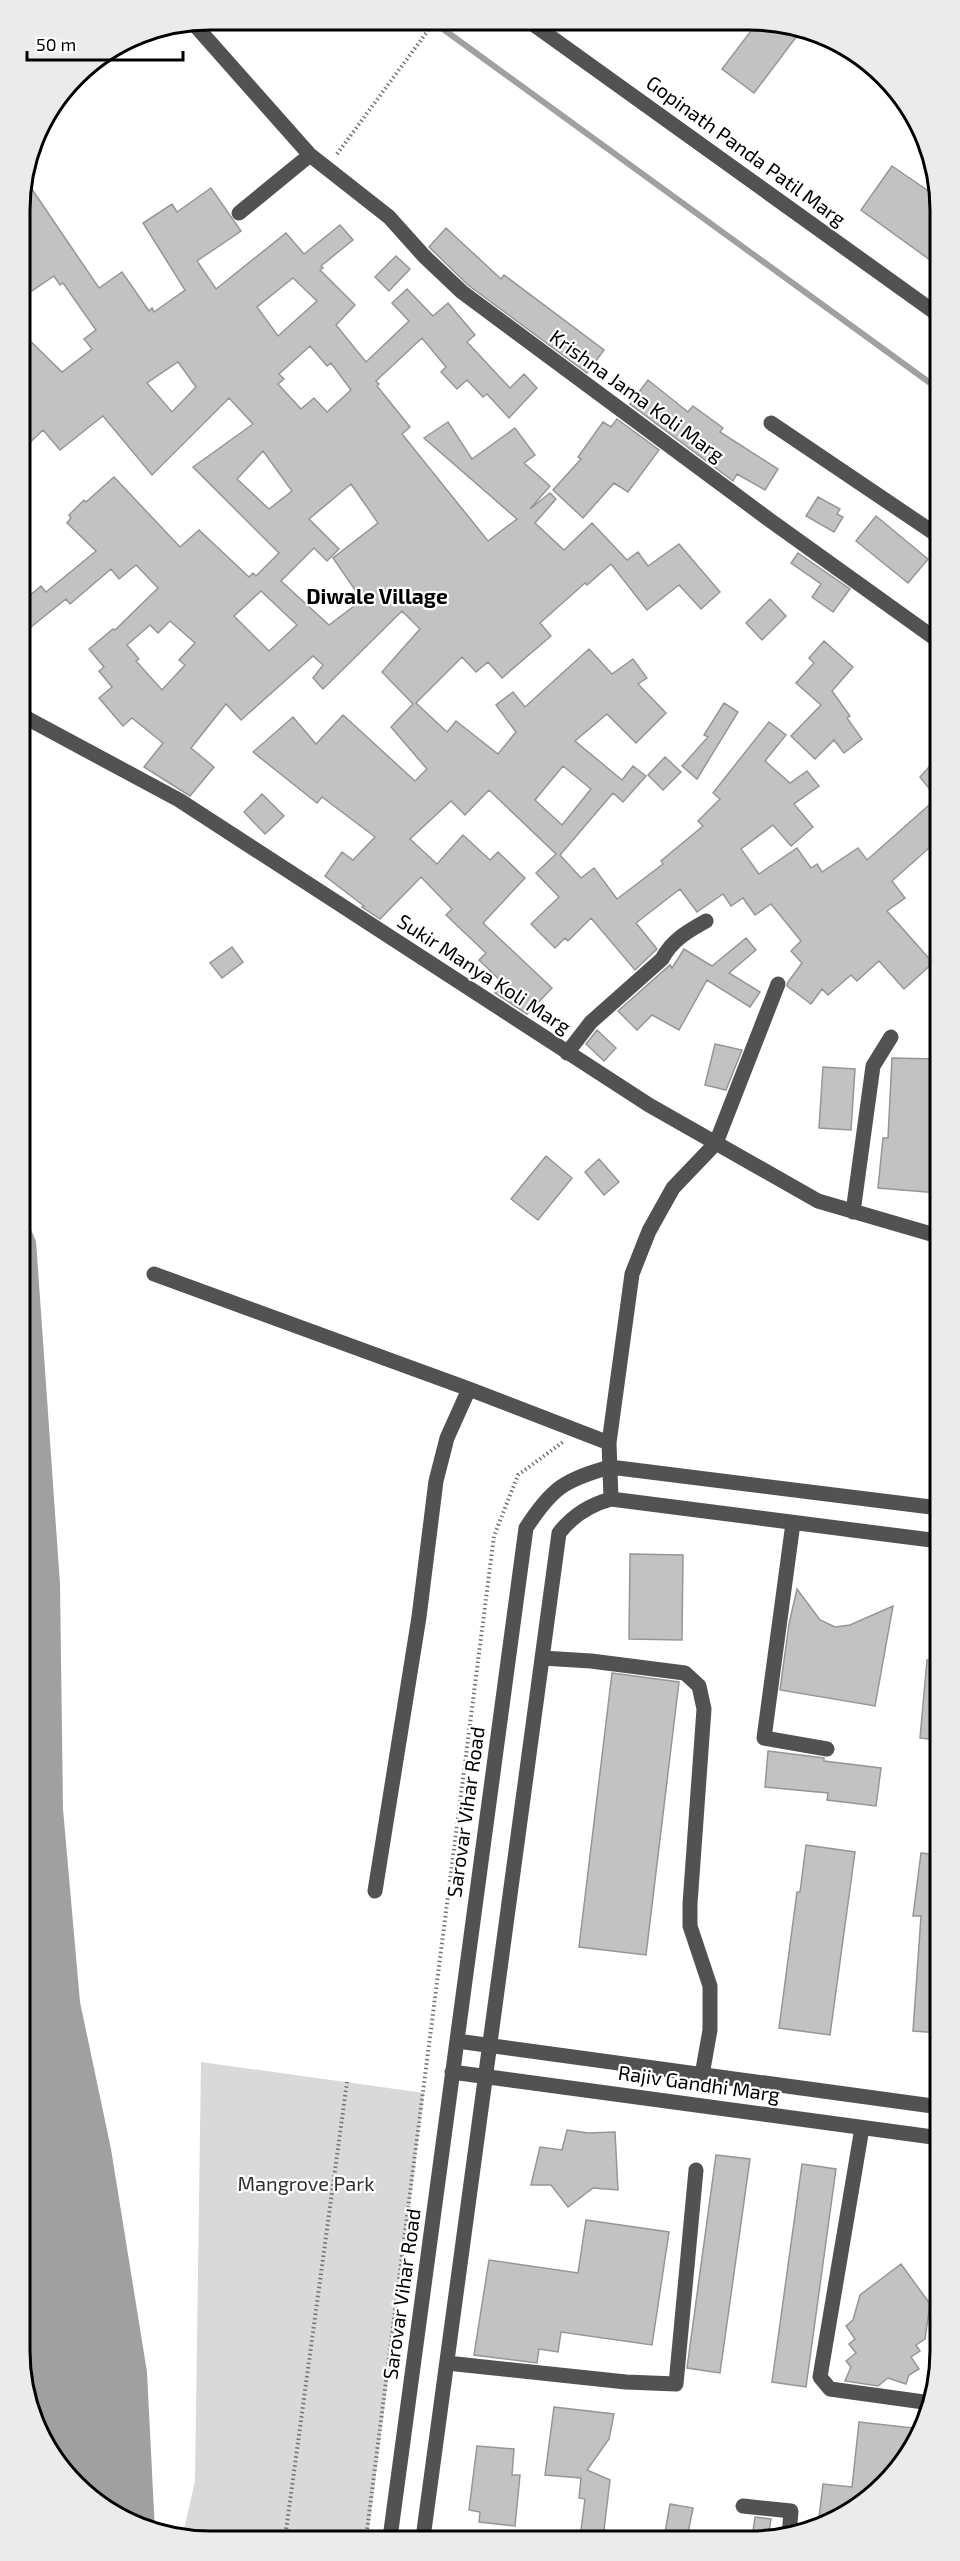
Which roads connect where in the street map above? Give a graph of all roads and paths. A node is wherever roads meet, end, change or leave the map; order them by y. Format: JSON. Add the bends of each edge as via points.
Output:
{"nodes":[{"id":1,"x":199,"y":30,"type":"edge"},
{"id":2,"x":428,"y":30,"type":"edge"},
{"id":3,"x":541,"y":30,"type":"edge"},
{"id":4,"x":310,"y":155,"type":"junction"},
{"id":5,"x":326,"y":169,"type":"junction"},
{"id":6,"x":239,"y":213,"type":"dead end"},
{"id":7,"x":930,"y":309,"type":"edge"},
{"id":8,"x":771,"y":423,"type":"dead end"},
{"id":9,"x":930,"y":530,"type":"edge"},
{"id":10,"x":930,"y":634,"type":"edge"},
{"id":11,"x":30,"y":720,"type":"edge"},
{"id":12,"x":706,"y":921,"type":"dead end"},
{"id":13,"x":778,"y":984,"type":"dead end"},
{"id":14,"x":891,"y":1037,"type":"dead end"},
{"id":15,"x":567,"y":1053,"type":"junction"},
{"id":16,"x":716,"y":1143,"type":"junction"},
{"id":17,"x":853,"y":1212,"type":"junction"},
{"id":18,"x":930,"y":1234,"type":"edge"},
{"id":19,"x":154,"y":1274,"type":"dead end"},
{"id":20,"x":469,"y":1389,"type":"junction"},
{"id":21,"x":578,"y":1431,"type":"junction"},
{"id":22,"x":609,"y":1443,"type":"junction"},
{"id":23,"x":610,"y":1467,"type":"junction"},
{"id":24,"x":611,"y":1499,"type":"junction"},
{"id":25,"x":930,"y":1507,"type":"edge"},
{"id":26,"x":793,"y":1522,"type":"junction"},
{"id":27,"x":930,"y":1540,"type":"edge"},
{"id":28,"x":542,"y":1658,"type":"junction"},
{"id":29,"x":827,"y":1749,"type":"dead end"},
{"id":30,"x":375,"y":1891,"type":"dead end"},
{"id":31,"x":457,"y":2042,"type":"junction"},
{"id":32,"x":490,"y":2046,"type":"junction"},
{"id":33,"x":452,"y":2072,"type":"junction"},
{"id":34,"x":702,"y":2075,"type":"junction"},
{"id":35,"x":486,"y":2076,"type":"junction"},
{"id":36,"x":347,"y":2082,"type":"dead end"},
{"id":37,"x":930,"y":2106,"type":"edge"},
{"id":38,"x":862,"y":2128,"type":"junction"},
{"id":39,"x":930,"y":2137,"type":"edge"},
{"id":40,"x":696,"y":2170,"type":"dead end"},
{"id":41,"x":447,"y":2363,"type":"junction"},
{"id":42,"x":922,"y":2402,"type":"edge"},
{"id":43,"x":743,"y":2505,"type":"dead end"},
{"id":44,"x":790,"y":2527,"type":"edge"},
{"id":45,"x":286,"y":2531,"type":"edge"},
{"id":46,"x":367,"y":2531,"type":"edge"},
{"id":47,"x":391,"y":2531,"type":"edge"},
{"id":48,"x":424,"y":2531,"type":"edge"}],
"edges":[{"from":1,"to":4,"type":"street"},
{"from":2,"to":5,"type":"path"},
{"from":3,"to":7,"type":"street","name":"Gopinath Panda Patil Marg"},
{"from":4,"to":5,"type":"street"},
{"from":4,"to":6,"type":"street"},
{"from":5,"to":10,"type":"street","name":"Krishna Jama Koli Marg","via":[[389,217],[462,292]]},
{"from":8,"to":9,"type":"street"},
{"from":11,"to":15,"type":"street","name":"Sukir Manya Koli Marg","via":[[179,801]]},
{"from":12,"to":15,"type":"street","via":[[668,948],[662,959],[591,1022]]},
{"from":13,"to":16,"type":"street"},
{"from":14,"to":17,"type":"street","via":[[873,1066]]},
{"from":15,"to":16,"type":"street","name":"Sukir Manya Koli Marg"},
{"from":16,"to":17,"type":"street","name":"Sukir Manya Koli Marg","via":[[818,1201]]},
{"from":16,"to":22,"type":"street","via":[[673,1188],[649,1231],[632,1274]]},
{"from":17,"to":18,"type":"street","name":"Sukir Manya Koli Marg"},
{"from":19,"to":20,"type":"street"},
{"from":20,"to":21,"type":"street"},
{"from":20,"to":30,"type":"street","via":[[447,1438],[436,1481],[419,1617]]},
{"from":21,"to":22,"type":"street"},
{"from":21,"to":46,"type":"path","via":[[518,1475],[494,1536]]},
{"from":22,"to":23,"type":"street"},
{"from":23,"to":24,"type":"street"},
{"from":23,"to":25,"type":"street","name":"Sarovar Vihar Road"},
{"from":23,"to":31,"type":"street","name":"Sarovar Vihar Road","via":[[578,1476],[545,1498],[526,1528]]},
{"from":24,"to":26,"type":"street"},
{"from":24,"to":28,"type":"street","via":[[592,1504],[568,1520],[559,1533]]},
{"from":26,"to":27,"type":"street"},
{"from":26,"to":29,"type":"street","via":[[764,1738]]},
{"from":28,"to":32,"type":"street"},
{"from":28,"to":34,"type":"street","via":[[685,1673],[699,1686],[704,1709],[690,1926],[711,1986],[710,2030]]},
{"from":31,"to":32,"type":"street","name":"Rajiv Gandhi Marg"},
{"from":31,"to":33,"type":"street","name":"Sarovar Vihar Road"},
{"from":32,"to":34,"type":"street","name":"Rajiv Gandhi Marg"},
{"from":32,"to":35,"type":"street"},
{"from":33,"to":35,"type":"street","name":"Rajiv Gandhi Marg"},
{"from":33,"to":47,"type":"street","name":"Sarovar Vihar Road"},
{"from":34,"to":37,"type":"street","name":"Rajiv Gandhi Marg"},
{"from":35,"to":38,"type":"street","name":"Rajiv Gandhi Marg"},
{"from":35,"to":41,"type":"street"},
{"from":36,"to":45,"type":"path"},
{"from":38,"to":39,"type":"street","name":"Rajiv Gandhi Marg"},
{"from":38,"to":42,"type":"street","via":[[820,2377],[830,2389]]},
{"from":40,"to":41,"type":"street","via":[[676,2385]]},
{"from":41,"to":48,"type":"street"},
{"from":43,"to":44,"type":"street","via":[[791,2511]]}]}
